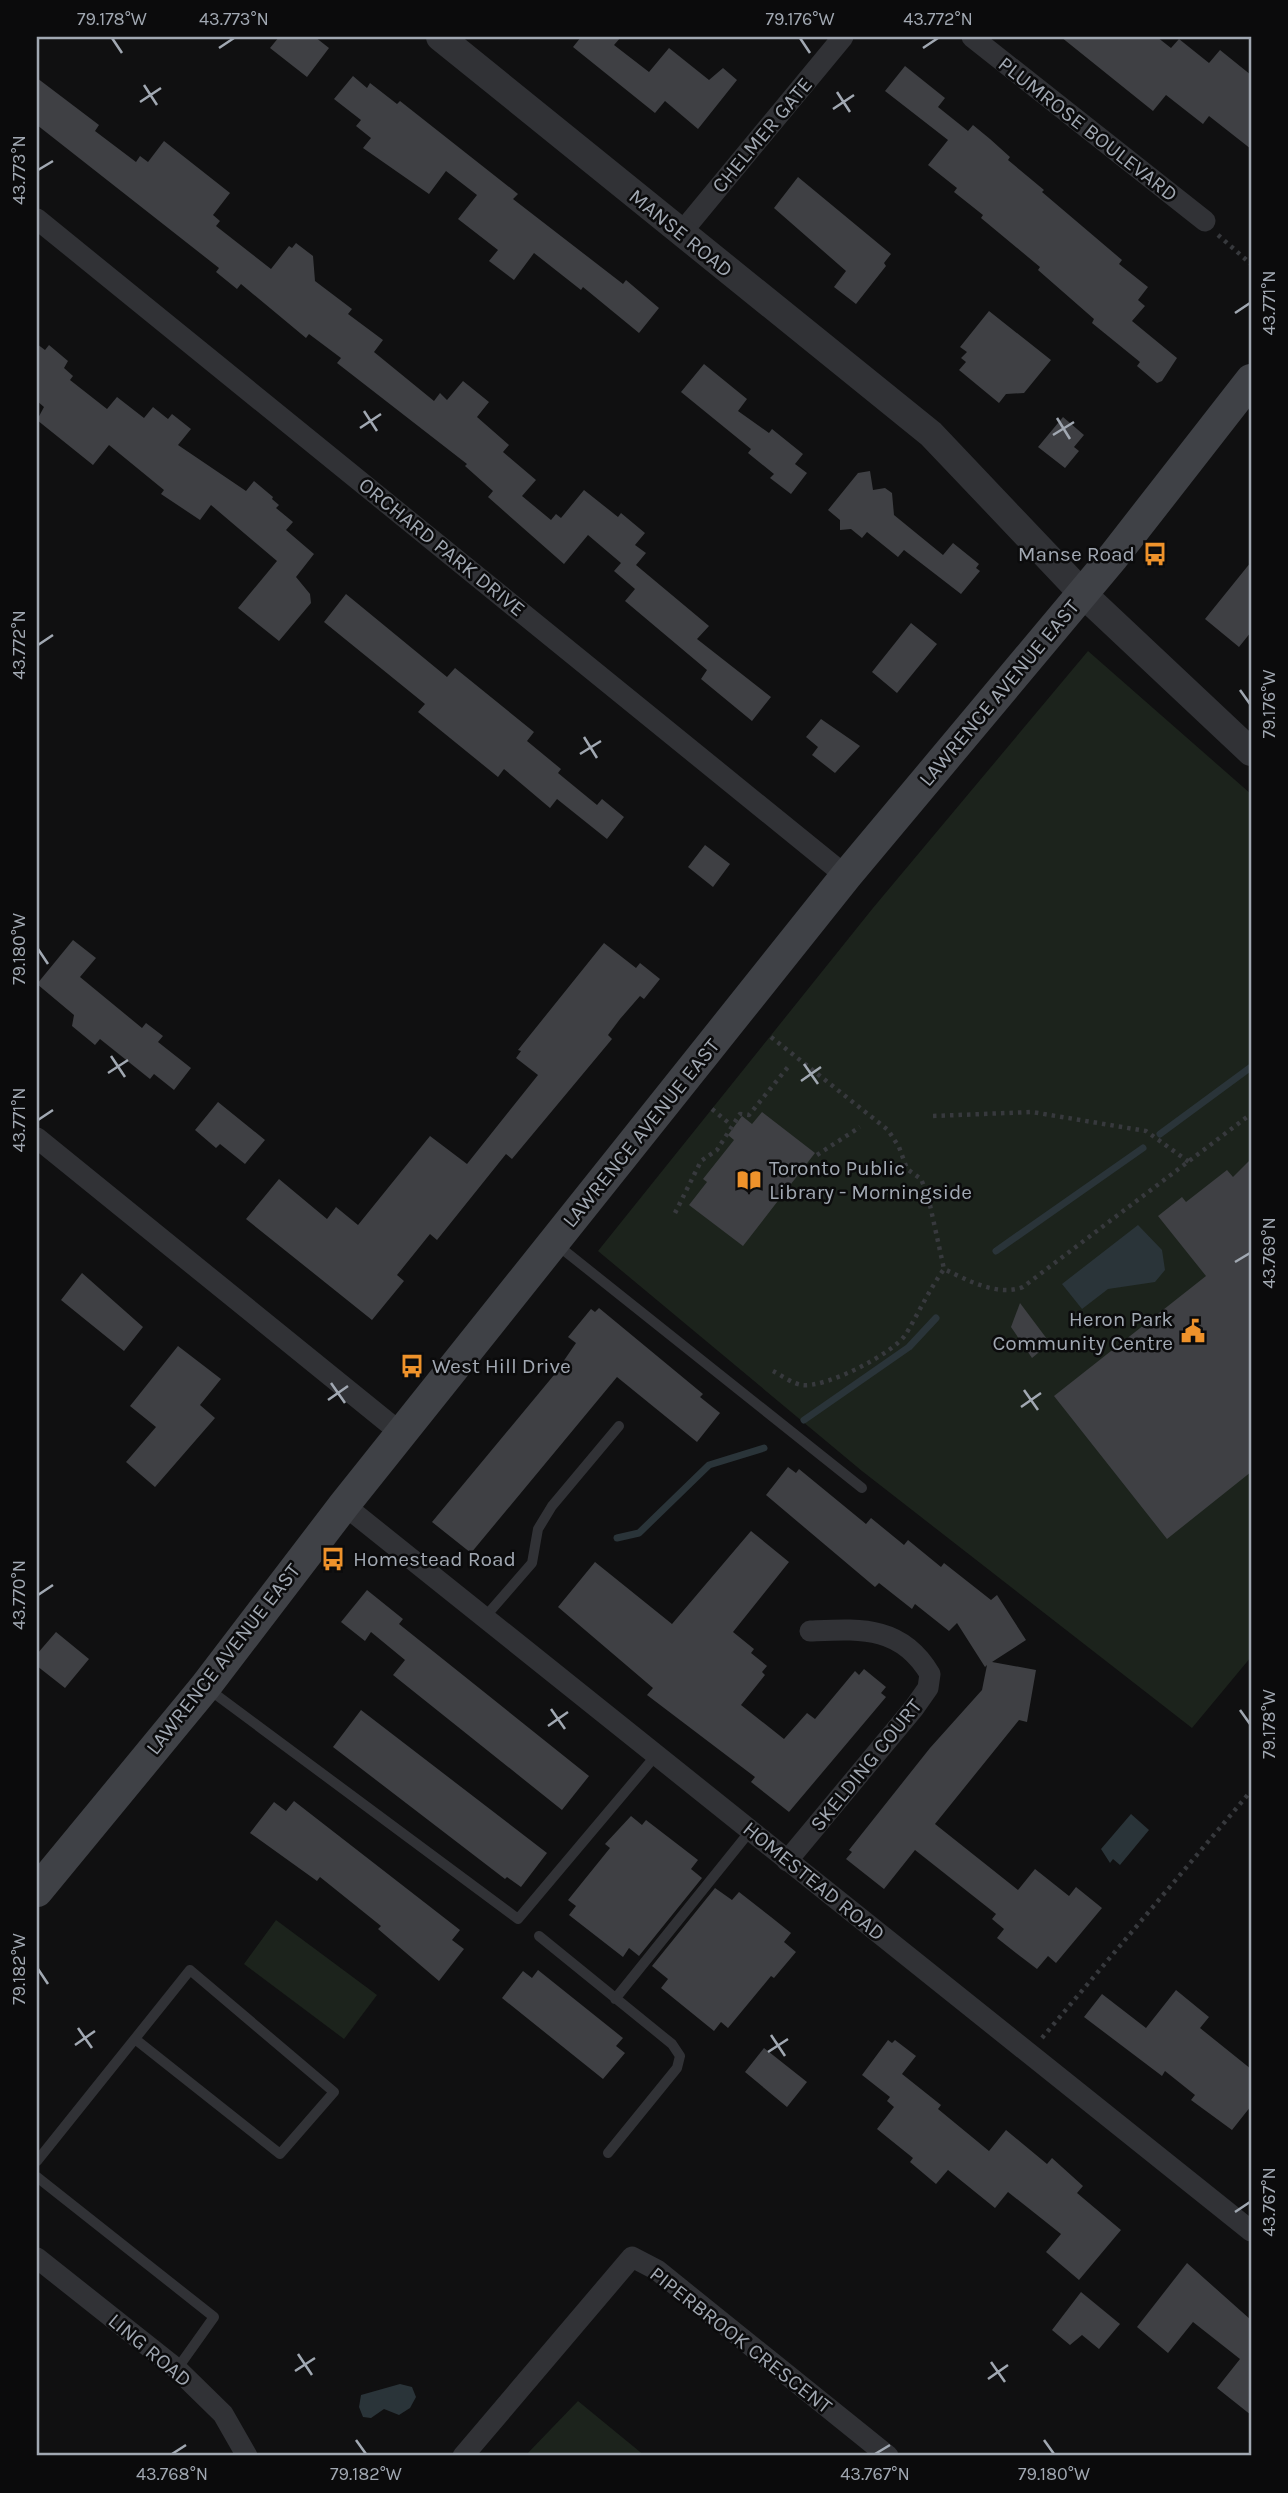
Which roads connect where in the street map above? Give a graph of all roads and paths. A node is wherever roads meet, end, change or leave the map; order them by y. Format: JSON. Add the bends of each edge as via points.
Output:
{"nodes":[{"id":1,"x":440,"y":37,"type":"edge"},
{"id":2,"x":843,"y":37,"type":"edge"},
{"id":3,"x":972,"y":37,"type":"edge"},
{"id":4,"x":37,"y":219,"type":"edge"},
{"id":5,"x":1205,"y":221,"type":"joint"},
{"id":6,"x":681,"y":233,"type":"junction"},
{"id":7,"x":1251,"y":264,"type":"edge"},
{"id":8,"x":1251,"y":380,"type":"edge"},
{"id":9,"x":1083,"y":594,"type":"junction"},
{"id":10,"x":1251,"y":752,"type":"edge"},
{"id":11,"x":846,"y":876,"type":"junction"},
{"id":12,"x":771,"y":1037,"type":"dead end"},
{"id":13,"x":788,"y":1067,"type":"dead end"},
{"id":14,"x":712,"y":1109,"type":"dead end"},
{"id":15,"x":1251,"y":1114,"type":"edge"},
{"id":16,"x":933,"y":1116,"type":"dead end"},
{"id":17,"x":731,"y":1124,"type":"junction"},
{"id":18,"x":860,"y":1127,"type":"dead end"},
{"id":19,"x":37,"y":1138,"type":"edge"},
{"id":20,"x":817,"y":1155,"type":"dead end"},
{"id":21,"x":1189,"y":1161,"type":"junction"},
{"id":22,"x":675,"y":1213,"type":"dead end"},
{"id":23,"x":553,"y":1242,"type":"junction"},
{"id":24,"x":944,"y":1269,"type":"junction"},
{"id":25,"x":772,"y":1371,"type":"dead end"},
{"id":26,"x":619,"y":1426,"type":"dead end"},
{"id":27,"x":402,"y":1434,"type":"junction"},
{"id":28,"x":862,"y":1488,"type":"dead end"},
{"id":29,"x":344,"y":1505,"type":"junction"},
{"id":30,"x":485,"y":1617,"type":"junction"},
{"id":31,"x":810,"y":1631,"type":"dead end"},
{"id":32,"x":205,"y":1687,"type":"junction"},
{"id":33,"x":657,"y":1754,"type":"junction"},
{"id":34,"x":1251,"y":1791,"type":"edge"},
{"id":35,"x":751,"y":1830,"type":"junction"},
{"id":36,"x":788,"y":1861,"type":"junction"},
{"id":37,"x":37,"y":1891,"type":"edge"},
{"id":38,"x":539,"y":1937,"type":"dead end"},
{"id":39,"x":615,"y":1999,"type":"junction"},
{"id":40,"x":135,"y":2039,"type":"junction"},
{"id":41,"x":1028,"y":2054,"type":"junction"},
{"id":42,"x":608,"y":2153,"type":"dead end"},
{"id":43,"x":37,"y":2161,"type":"edge"},
{"id":44,"x":37,"y":2176,"type":"edge"},
{"id":45,"x":1251,"y":2231,"type":"edge"},
{"id":46,"x":37,"y":2258,"type":"edge"},
{"id":47,"x":177,"y":2369,"type":"junction"},
{"id":48,"x":247,"y":2456,"type":"edge"},
{"id":49,"x":463,"y":2456,"type":"edge"},
{"id":50,"x":888,"y":2456,"type":"edge"}],
"edges":[{"from":1,"to":6,"type":"street","name":"MANSE ROAD"},
{"from":2,"to":6,"type":"street","name":"CHELMER GATE"},
{"from":3,"to":5,"type":"street","name":"PLUMROSE BOULEVARD"},
{"from":4,"to":11,"type":"street","name":"ORCHARD PARK DRIVE"},
{"from":5,"to":7,"type":"path"},
{"from":6,"to":9,"type":"street","name":"MANSE ROAD","via":[[931,434]]},
{"from":8,"to":9,"type":"main road","name":"LAWRENCE AVENUE EAST"},
{"from":9,"to":10,"type":"street","name":"MANSE ROAD"},
{"from":9,"to":11,"type":"main road","name":"LAWRENCE AVENUE EAST"},
{"from":11,"to":23,"type":"main road","name":"LAWRENCE AVENUE EAST"},
{"from":12,"to":24,"type":"path","via":[[888,1130],[907,1169],[921,1180],[928,1196]]},
{"from":13,"to":17,"type":"path","via":[[749,1115],[740,1114]]},
{"from":14,"to":17,"type":"path"},
{"from":15,"to":21,"type":"path"},
{"from":16,"to":21,"type":"path","via":[[1032,1112],[1146,1131]]},
{"from":17,"to":22,"type":"path","via":[[717,1150],[701,1161],[690,1178]]},
{"from":18,"to":20,"type":"path"},
{"from":19,"to":27,"type":"street"},
{"from":21,"to":24,"type":"path","via":[[1023,1287],[1013,1291],[975,1283]]},
{"from":23,"to":27,"type":"main road","name":"LAWRENCE AVENUE EAST"},
{"from":23,"to":28,"type":"lane"},
{"from":24,"to":25,"type":"path","via":[[904,1336],[857,1369],[801,1385]]},
{"from":26,"to":30,"type":"lane","via":[[552,1506],[538,1529],[532,1563]]},
{"from":27,"to":29,"type":"main road","name":"LAWRENCE AVENUE EAST"},
{"from":29,"to":30,"type":"street","name":"HOMESTEAD ROAD"},
{"from":29,"to":32,"type":"main road","name":"LAWRENCE AVENUE EAST"},
{"from":30,"to":33,"type":"street","name":"HOMESTEAD ROAD"},
{"from":31,"to":36,"type":"street","name":"SKELDING COURT","via":[[874,1630],[922,1660],[930,1674],[928,1688],[914,1708]]},
{"from":32,"to":33,"type":"lane","via":[[518,1919]]},
{"from":32,"to":37,"type":"main road","name":"LAWRENCE AVENUE EAST"},
{"from":33,"to":35,"type":"street","name":"HOMESTEAD ROAD"},
{"from":34,"to":41,"type":"path"},
{"from":35,"to":36,"type":"street","name":"HOMESTEAD ROAD"},
{"from":35,"to":39,"type":"lane"},
{"from":36,"to":41,"type":"street","name":"HOMESTEAD ROAD"},
{"from":38,"to":39,"type":"lane"},
{"from":39,"to":42,"type":"lane","via":[[680,2056],[677,2068]]},
{"from":40,"to":40,"type":"lane","via":[[190,1970],[334,2092],[280,2154]]},
{"from":40,"to":43,"type":"lane"},
{"from":41,"to":45,"type":"street","name":"HOMESTEAD ROAD"},
{"from":44,"to":47,"type":"lane","via":[[214,2317]]},
{"from":46,"to":47,"type":"street","name":"LING ROAD"},
{"from":47,"to":48,"type":"street","name":"LING ROAD","via":[[223,2414]]},
{"from":49,"to":50,"type":"street","name":"PIPERBROOK CRESCENT","via":[[632,2257],[657,2270]]}]}
